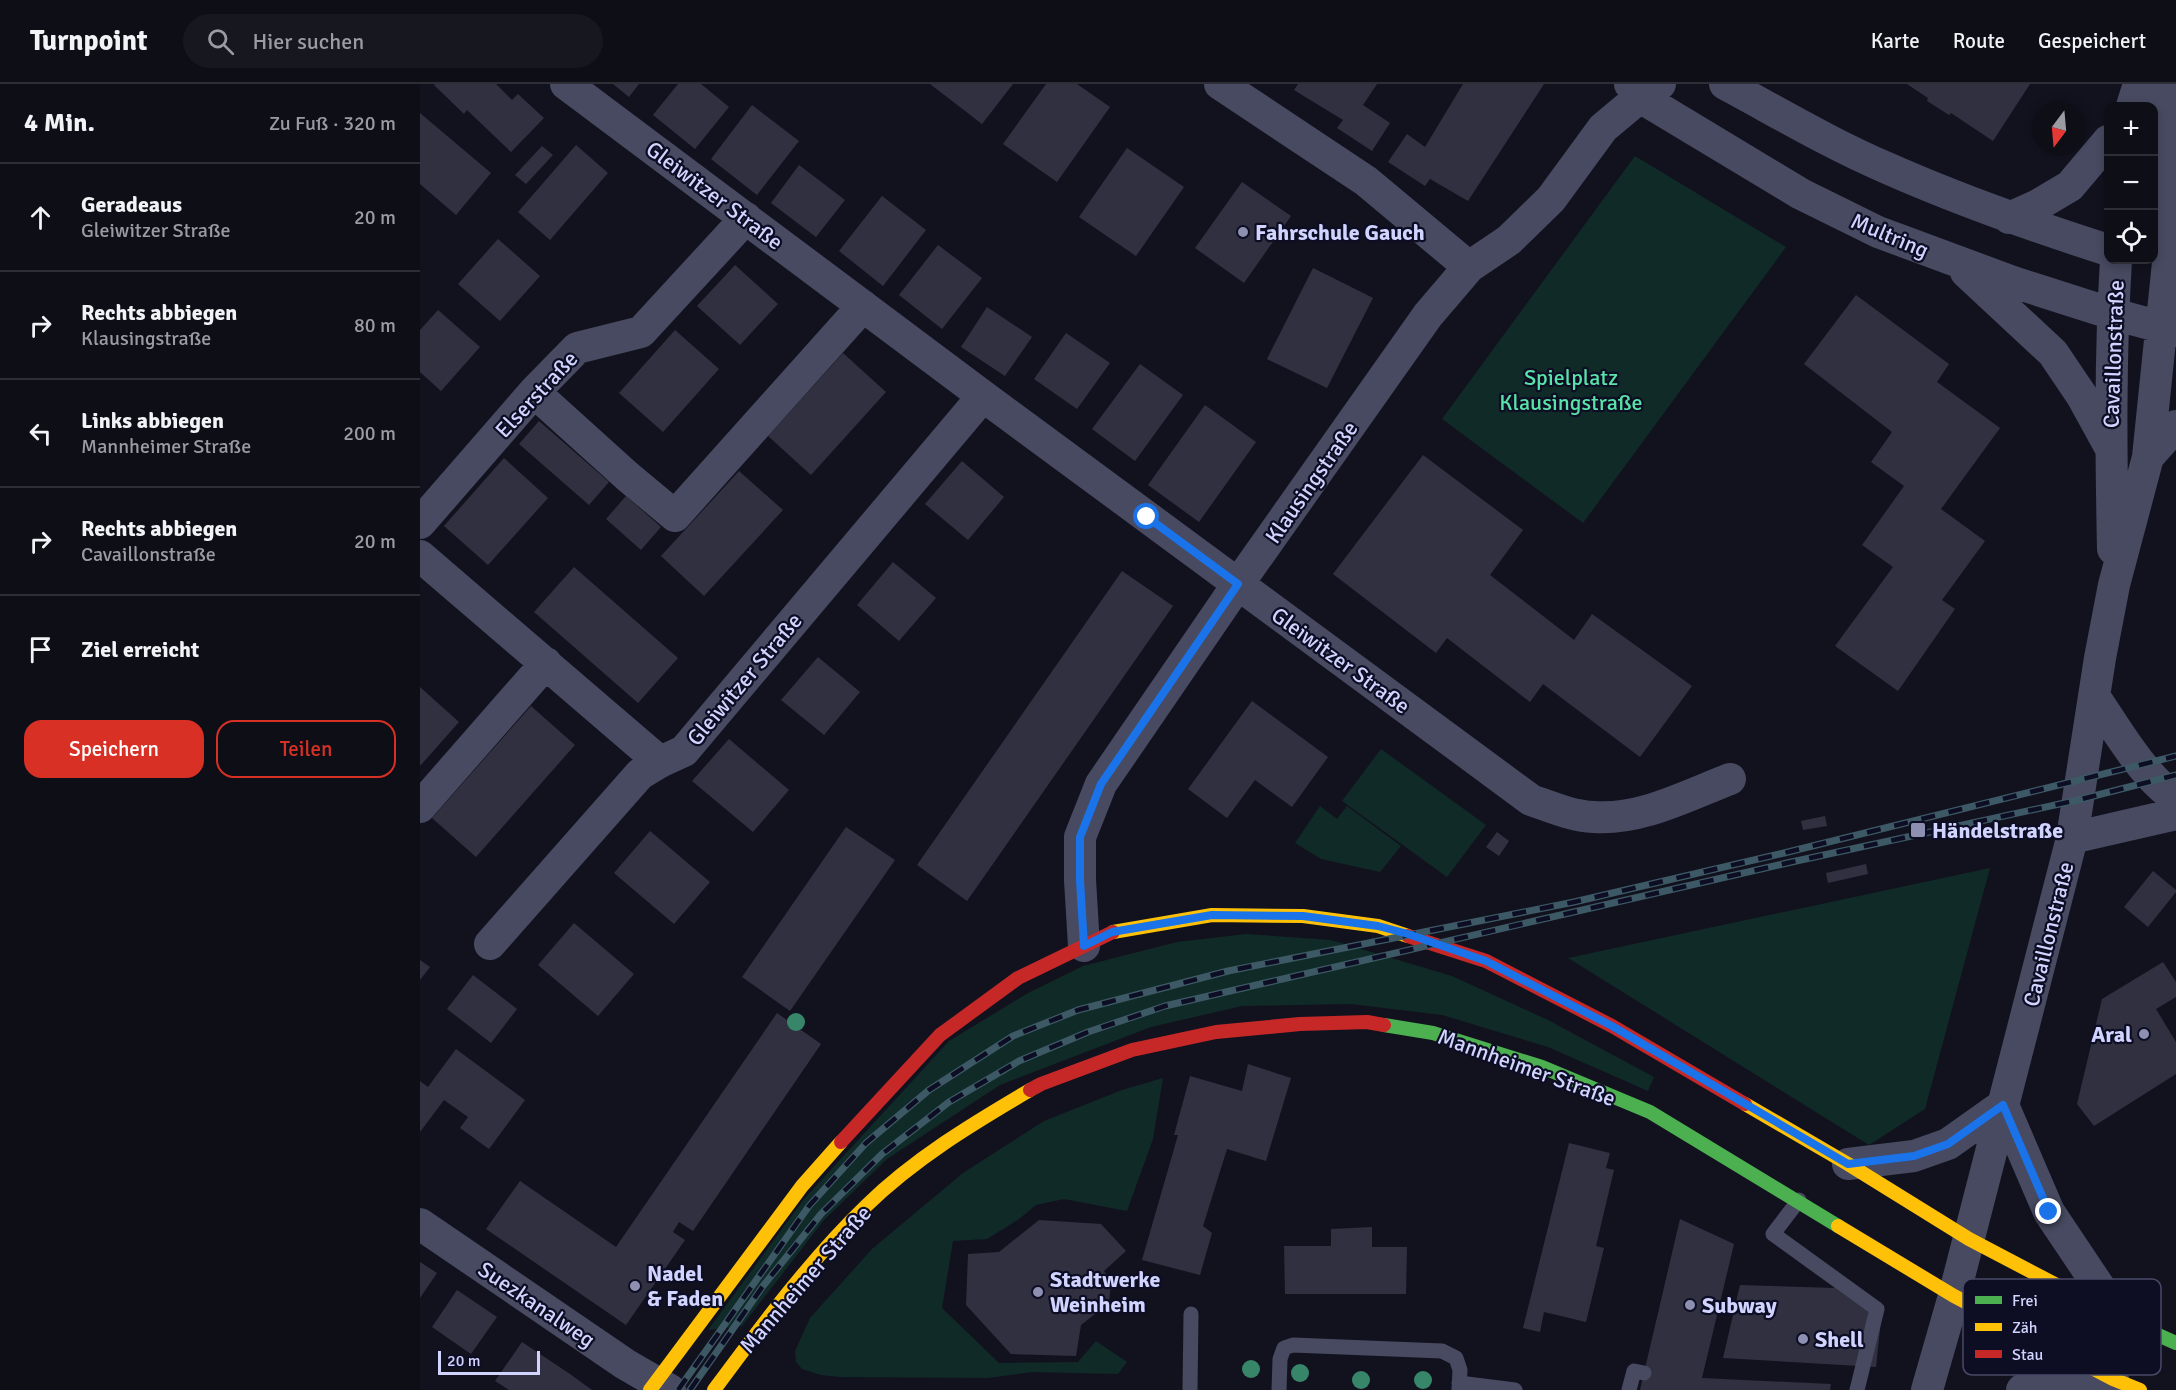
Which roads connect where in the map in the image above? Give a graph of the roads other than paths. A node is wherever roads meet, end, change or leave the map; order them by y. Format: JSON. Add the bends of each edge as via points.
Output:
{"nodes":[{"id":1,"x":567,"y":84,"type":"edge"},
{"id":2,"x":1220,"y":84,"type":"edge"},
{"id":3,"x":1725,"y":84,"type":"edge"},
{"id":4,"x":2139,"y":84,"type":"edge"},
{"id":5,"x":2163,"y":84,"type":"edge"},
{"id":6,"x":1643,"y":88,"type":"edge"},
{"id":7,"x":2133,"y":102,"type":"edge"},
{"id":8,"x":2104,"y":147,"type":"edge"},
{"id":9,"x":2173,"y":162,"type":"edge"},
{"id":10,"x":746,"y":218,"type":"junction"},
{"id":11,"x":2009,"y":218,"type":"junction"},
{"id":12,"x":2104,"y":248,"type":"edge"},
{"id":13,"x":1956,"y":262,"type":"junction"},
{"id":14,"x":2116,"y":264,"type":"edge"},
{"id":15,"x":2162,"y":265,"type":"edge"},
{"id":16,"x":1468,"y":267,"type":"junction"},
{"id":17,"x":863,"y":306,"type":"junction"},
{"id":18,"x":2113,"y":314,"type":"junction"},
{"id":19,"x":2169,"y":329,"type":"edge"},
{"id":20,"x":534,"y":392,"type":"junction"},
{"id":21,"x":983,"y":396,"type":"junction"},
{"id":22,"x":2176,"y":426,"type":"edge"},
{"id":23,"x":2110,"y":448,"type":"junction"},
{"id":24,"x":2148,"y":458,"type":"junction"},
{"id":25,"x":420,"y":523,"type":"edge"},
{"id":26,"x":420,"y":556,"type":"edge"},
{"id":27,"x":1238,"y":584,"type":"junction"},
{"id":28,"x":2114,"y":585,"type":"junction"},
{"id":29,"x":546,"y":663,"type":"junction"},
{"id":30,"x":2094,"y":696,"type":"junction"},
{"id":31,"x":660,"y":762,"type":"junction"},
{"id":32,"x":1730,"y":779,"type":"dead end"},
{"id":33,"x":2176,"y":798,"type":"edge"},
{"id":34,"x":420,"y":807,"type":"edge"},
{"id":35,"x":2176,"y":814,"type":"edge"},
{"id":36,"x":2072,"y":838,"type":"junction"},
{"id":37,"x":490,"y":944,"type":"dead end"},
{"id":38,"x":1084,"y":946,"type":"junction"},
{"id":39,"x":2003,"y":1105,"type":"junction"},
{"id":40,"x":1848,"y":1164,"type":"junction"},
{"id":41,"x":1799,"y":1200,"type":"junction"},
{"id":42,"x":420,"y":1224,"type":"edge"},
{"id":43,"x":1969,"y":1239,"type":"junction"},
{"id":44,"x":2045,"y":1279,"type":"edge"},
{"id":45,"x":2094,"y":1279,"type":"edge"},
{"id":46,"x":1954,"y":1296,"type":"junction"},
{"id":47,"x":1963,"y":1301,"type":"edge"},
{"id":48,"x":1191,"y":1314,"type":"dead end"},
{"id":49,"x":2161,"y":1336,"type":"edge"},
{"id":50,"x":2176,"y":1342,"type":"edge"},
{"id":51,"x":1644,"y":1373,"type":"dead end"},
{"id":52,"x":2107,"y":1375,"type":"edge"},
{"id":53,"x":2126,"y":1385,"type":"edge"},
{"id":54,"x":1459,"y":1387,"type":"edge"},
{"id":55,"x":658,"y":1388,"type":"edge"},
{"id":56,"x":714,"y":1390,"type":"edge"},
{"id":57,"x":1190,"y":1390,"type":"edge"},
{"id":58,"x":1279,"y":1390,"type":"edge"},
{"id":59,"x":1515,"y":1390,"type":"edge"},
{"id":60,"x":1629,"y":1390,"type":"edge"},
{"id":61,"x":1857,"y":1390,"type":"edge"},
{"id":62,"x":1927,"y":1390,"type":"edge"},
{"id":63,"x":2022,"y":1390,"type":"edge"}],
"edges":[{"from":1,"to":10,"type":"street","name":"Gleiwitzer Straße"},
{"from":2,"to":16,"type":"street","via":[[1366,181]]},
{"from":3,"to":11,"type":"street","via":[[1886,168]]},
{"from":4,"to":7,"type":"street"},
{"from":5,"to":9,"type":"street","name":"Cavaillonstraße"},
{"from":6,"to":13,"type":"street","name":"Multring","via":[[1801,194],[1878,232]]},
{"from":6,"to":16,"type":"street","name":"Klausingstraße","via":[[1603,128],[1551,199],[1509,240]]},
{"from":8,"to":11,"type":"street","via":[[2070,186]]},
{"from":9,"to":15,"type":"street","name":"Cavaillonstraße","via":[[2172,224]]},
{"from":10,"to":17,"type":"street","name":"Gleiwitzer Straße"},
{"from":10,"to":20,"type":"street","name":"Elserstraße","via":[[641,332],[577,348]]},
{"from":11,"to":12,"type":"street"},
{"from":13,"to":18,"type":"street","name":"Multring"},
{"from":13,"to":23,"type":"street","name":"Cavaillonstraße","via":[[2054,353]]},
{"from":14,"to":18,"type":"street","name":"Cavaillonstraße"},
{"from":15,"to":19,"type":"street","name":"Cavaillonstraße"},
{"from":16,"to":27,"type":"street","name":"Klausingstraße","via":[[1428,315]]},
{"from":17,"to":20,"type":"street","via":[[675,516]]},
{"from":17,"to":21,"type":"street","name":"Gleiwitzer Straße"},
{"from":18,"to":19,"type":"street","name":"Multring"},
{"from":18,"to":23,"type":"street","name":"Cavaillonstraße"},
{"from":19,"to":24,"type":"street","name":"Cavaillonstraße"},
{"from":20,"to":25,"type":"street","name":"Elserstraße"},
{"from":21,"to":27,"type":"street","name":"Gleiwitzer Straße"},
{"from":21,"to":31,"type":"street","name":"Gleiwitzer Straße","via":[[684,751]]},
{"from":22,"to":24,"type":"street","name":"Cavaillonstraße"},
{"from":23,"to":28,"type":"street","name":"Cavaillonstraße"},
{"from":24,"to":28,"type":"street","name":"Cavaillonstraße"},
{"from":26,"to":29,"type":"street"},
{"from":27,"to":32,"type":"street","name":"Gleiwitzer Straße","via":[[1532,800],[1594,818],[1644,813]]},
{"from":27,"to":38,"type":"street","name":"Klausingstraße","via":[[1101,784],[1080,837]]},
{"from":28,"to":30,"type":"street","name":"Cavaillonstraße"},
{"from":29,"to":31,"type":"street"},
{"from":29,"to":34,"type":"street"},
{"from":30,"to":33,"type":"street","via":[[2149,773]]},
{"from":30,"to":36,"type":"street","name":"Cavaillonstraße"},
{"from":31,"to":37,"type":"street","name":"Gleiwitzer Straße","via":[[640,774]]},
{"from":35,"to":36,"type":"street"},
{"from":36,"to":39,"type":"street","name":"Cavaillonstraße"},
{"from":38,"to":40,"type":"main road","via":[[1112,932],[1212,915],[1303,916],[1408,934],[1486,961],[1612,1026]]},
{"from":38,"to":55,"type":"main road","via":[[1018,978],[940,1035],[802,1186]]},
{"from":39,"to":40,"type":"street","via":[[1948,1144],[1914,1156]]},
{"from":39,"to":43,"type":"street","name":"Cavaillonstraße"},
{"from":39,"to":45,"type":"street","via":[[2049,1212]]},
{"from":40,"to":43,"type":"main road"},
{"from":41,"to":46,"type":"main road","name":"Mannheimer Straße"},
{"from":41,"to":56,"type":"main road","name":"Mannheimer Straße","via":[[1650,1112],[1542,1067],[1433,1033],[1367,1022],[1216,1032],[1132,1050],[1041,1084],[928,1154],[867,1205],[834,1239]]},
{"from":41,"to":61,"type":"lane","via":[[1773,1234],[1877,1309]]},
{"from":42,"to":55,"type":"street","name":"Suezkanalweg"},
{"from":43,"to":44,"type":"main road"},
{"from":43,"to":46,"type":"street","name":"Cavaillonstraße"},
{"from":46,"to":47,"type":"main road","name":"Mannheimer Straße"},
{"from":46,"to":62,"type":"street"},
{"from":48,"to":57,"type":"lane"},
{"from":49,"to":50,"type":"main road"},
{"from":51,"to":60,"type":"lane","via":[[1634,1371]]},
{"from":52,"to":53,"type":"main road","name":"Mannheimer Straße"},
{"from":53,"to":63,"type":"street","name":"Mannheimer Straße"},
{"from":54,"to":58,"type":"lane","via":[[1456,1358],[1442,1351],[1293,1345],[1284,1348],[1280,1359]]},
{"from":54,"to":59,"type":"lane"}]}
